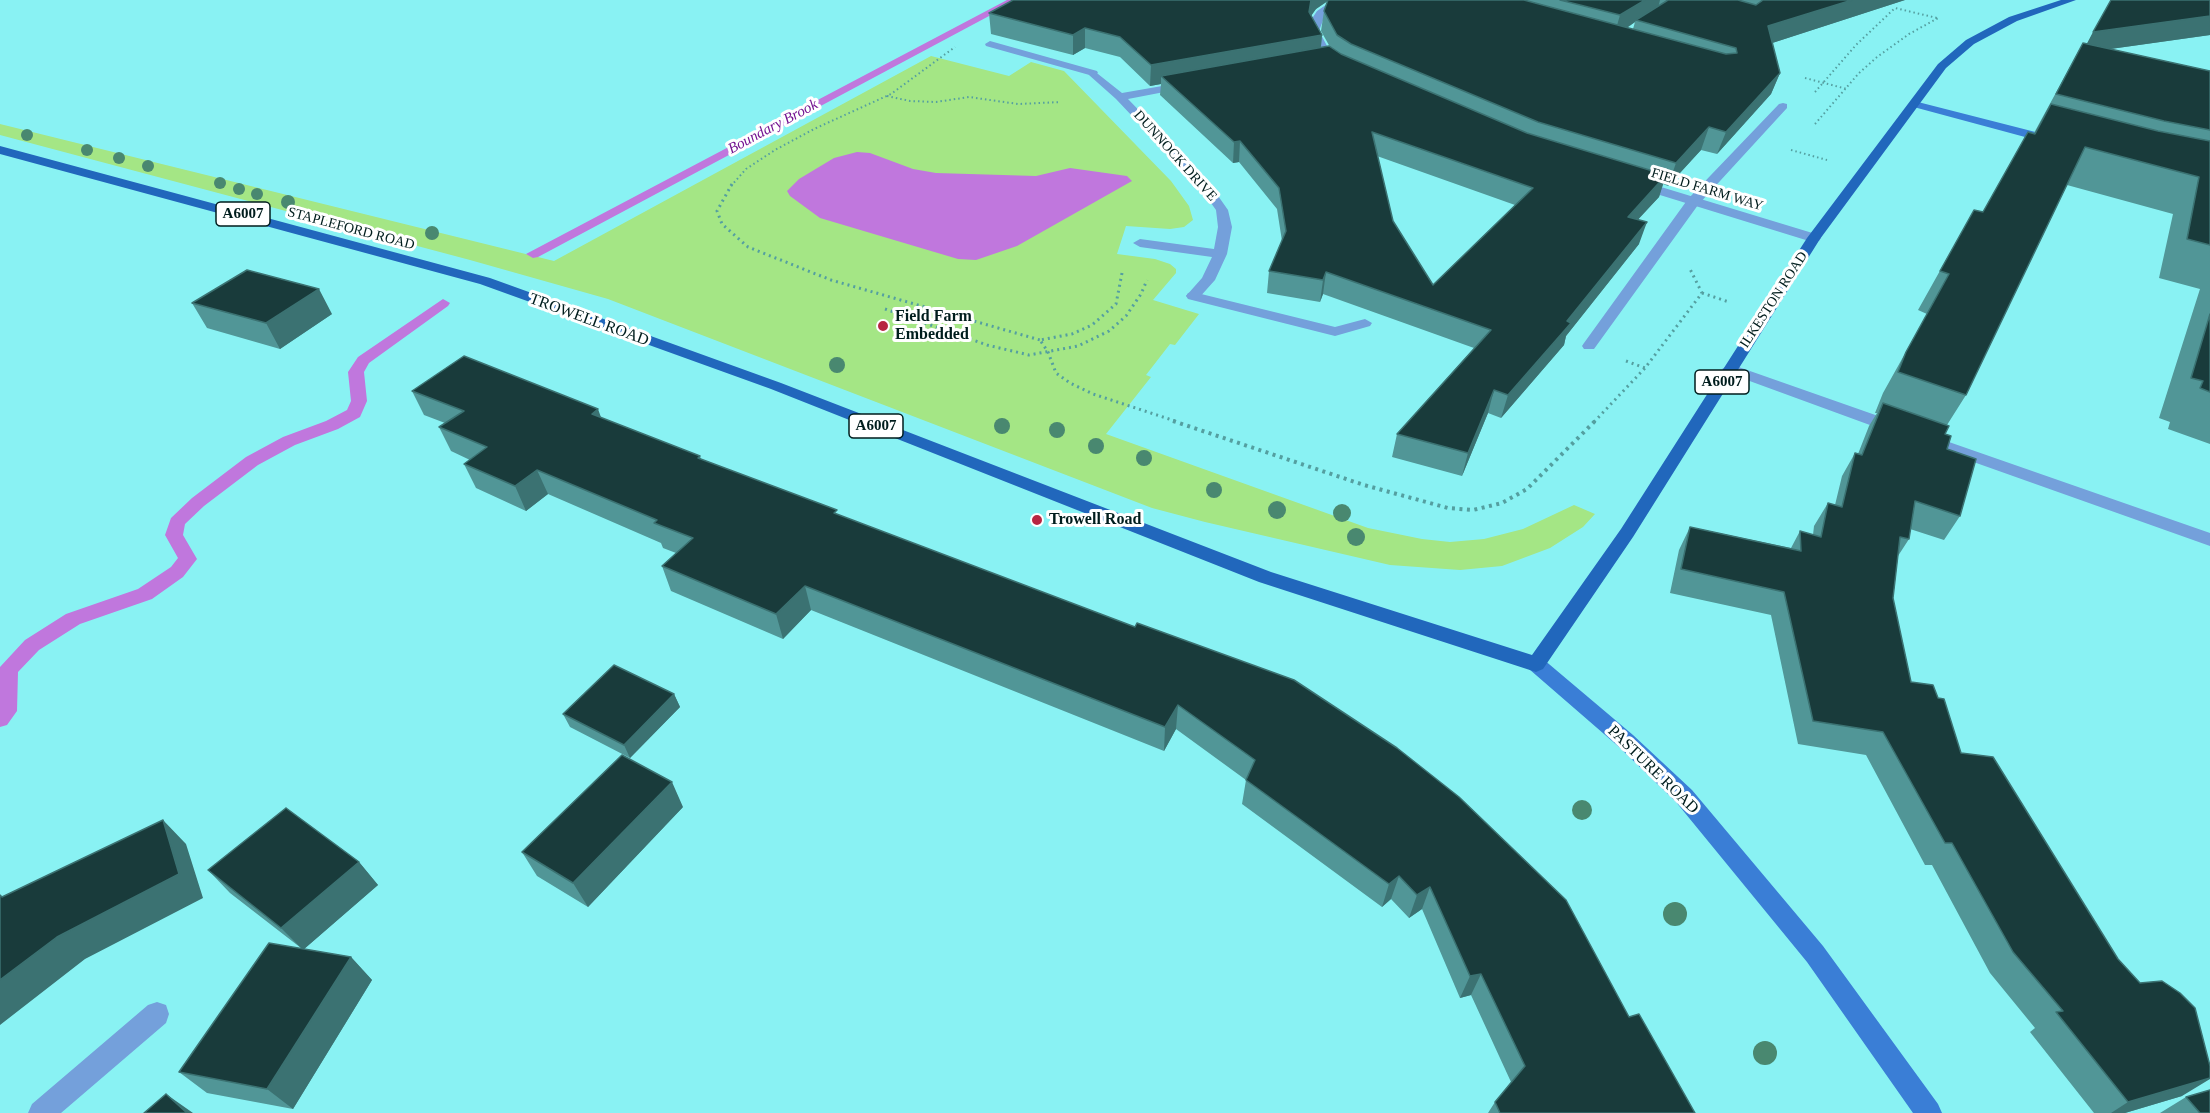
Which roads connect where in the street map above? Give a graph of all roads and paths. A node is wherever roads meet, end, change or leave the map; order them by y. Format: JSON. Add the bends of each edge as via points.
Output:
{"nodes":[{"id":1,"x":1340,"y":0,"type":"edge"},
{"id":2,"x":2071,"y":0,"type":"edge"},
{"id":3,"x":1947,"y":14,"type":"dead end"},
{"id":4,"x":1937,"y":18,"type":"junction"},
{"id":5,"x":990,"y":44,"type":"dead end"},
{"id":6,"x":955,"y":46,"type":"dead end"},
{"id":7,"x":1343,"y":69,"type":"edge"},
{"id":8,"x":1202,"y":82,"type":"edge"},
{"id":9,"x":1847,"y":88,"type":"junction"},
{"id":10,"x":1117,"y":95,"type":"junction"},
{"id":11,"x":887,"y":96,"type":"junction"},
{"id":12,"x":1914,"y":105,"type":"junction"},
{"id":13,"x":1783,"y":106,"type":"dead end"},
{"id":14,"x":1813,"y":126,"type":"dead end"},
{"id":15,"x":1798,"y":142,"type":"dead end"},
{"id":16,"x":2062,"y":143,"type":"edge"},
{"id":17,"x":0,"y":150,"type":"edge"},
{"id":18,"x":1783,"y":157,"type":"dead end"},
{"id":19,"x":1625,"y":180,"type":"edge"},
{"id":20,"x":1693,"y":201,"type":"junction"},
{"id":21,"x":1722,"y":211,"type":"junction"},
{"id":22,"x":1814,"y":238,"type":"junction"},
{"id":23,"x":1140,"y":243,"type":"joint"},
{"id":24,"x":1161,"y":246,"type":"junction"},
{"id":25,"x":1220,"y":254,"type":"junction"},
{"id":26,"x":485,"y":281,"type":"joint"},
{"id":27,"x":885,"y":309,"type":"dead end"},
{"id":28,"x":1365,"y":323,"type":"dead end"},
{"id":29,"x":1040,"y":340,"type":"junction"},
{"id":30,"x":1589,"y":346,"type":"dead end"},
{"id":31,"x":1048,"y":352,"type":"junction"},
{"id":32,"x":1730,"y":369,"type":"junction"},
{"id":33,"x":2210,"y":540,"type":"edge"},
{"id":34,"x":1265,"y":577,"type":"joint"},
{"id":35,"x":1536,"y":664,"type":"junction"},
{"id":36,"x":157,"y":1014,"type":"dead end"},
{"id":37,"x":41,"y":1113,"type":"edge"},
{"id":38,"x":1929,"y":1113,"type":"edge"}],
"edges":[{"from":1,"to":7,"type":"street","via":[[1321,13],[1314,31],[1324,60]]},
{"from":2,"to":12,"type":"main road","name":"ILKESTON ROAD","number":"A6007","via":[[2013,20],[1970,42],[1942,66]]},
{"from":3,"to":4,"type":"path"},
{"from":4,"to":9,"type":"path","via":[[1889,48]]},
{"from":4,"to":9,"type":"path","via":[[1895,8],[1823,83]]},
{"from":5,"to":10,"type":"street","name":"DUNNOCK DRIVE","via":[[1093,73]]},
{"from":6,"to":11,"type":"path"},
{"from":8,"to":10,"type":"street","name":"DUNNOCK DRIVE"},
{"from":9,"to":14,"type":"path"},
{"from":10,"to":11,"type":"path","via":[[1038,104],[969,97],[910,101]]},
{"from":10,"to":25,"type":"street","name":"DUNNOCK DRIVE","via":[[1215,197],[1225,227]]},
{"from":11,"to":29,"type":"path","via":[[814,129],[746,169],[717,211],[722,224],[748,247],[831,280]]},
{"from":12,"to":16,"type":"main road"},
{"from":12,"to":22,"type":"main road","name":"ILKESTON ROAD","number":"A6007"},
{"from":13,"to":20,"type":"street"},
{"from":15,"to":18,"type":"path"},
{"from":17,"to":26,"type":"main road","name":"STAPLEFORD ROAD","number":"A6007"},
{"from":19,"to":20,"type":"street","name":"FIELD FARM WAY"},
{"from":20,"to":21,"type":"street","name":"FIELD FARM WAY"},
{"from":20,"to":30,"type":"street"},
{"from":21,"to":22,"type":"street","name":"FIELD FARM WAY"},
{"from":21,"to":31,"type":"path","via":[[1694,250],[1689,268],[1702,293],[1645,368],[1527,489],[1502,503],[1473,510],[1448,508],[1364,485],[1093,394],[1056,373]]},
{"from":22,"to":32,"type":"main road","name":"ILKESTON ROAD","number":"A6007"},
{"from":23,"to":24,"type":"street"},
{"from":23,"to":29,"type":"path","via":[[1127,241],[1121,252],[1116,304],[1092,325],[1072,334]]},
{"from":24,"to":25,"type":"street"},
{"from":24,"to":31,"type":"path","via":[[1142,294],[1126,316],[1109,331],[1078,346]]},
{"from":25,"to":28,"type":"street","name":"DUNNOCK DRIVE","via":[[1208,280],[1193,296],[1335,332]]},
{"from":26,"to":34,"type":"main road","name":"TROWELL ROAD","number":"A6007","via":[[776,386]]},
{"from":27,"to":31,"type":"path","via":[[987,345],[1029,355]]},
{"from":29,"to":31,"type":"path"},
{"from":32,"to":33,"type":"street"},
{"from":32,"to":35,"type":"main road","name":"ILKESTON ROAD","number":"A6007","via":[[1627,533]]},
{"from":34,"to":35,"type":"main road","name":"PASTURE ROAD","number":"A6007"},
{"from":35,"to":38,"type":"main road","name":"PASTURE ROAD","via":[[1684,796],[1815,954]]},
{"from":36,"to":37,"type":"street"}]}
